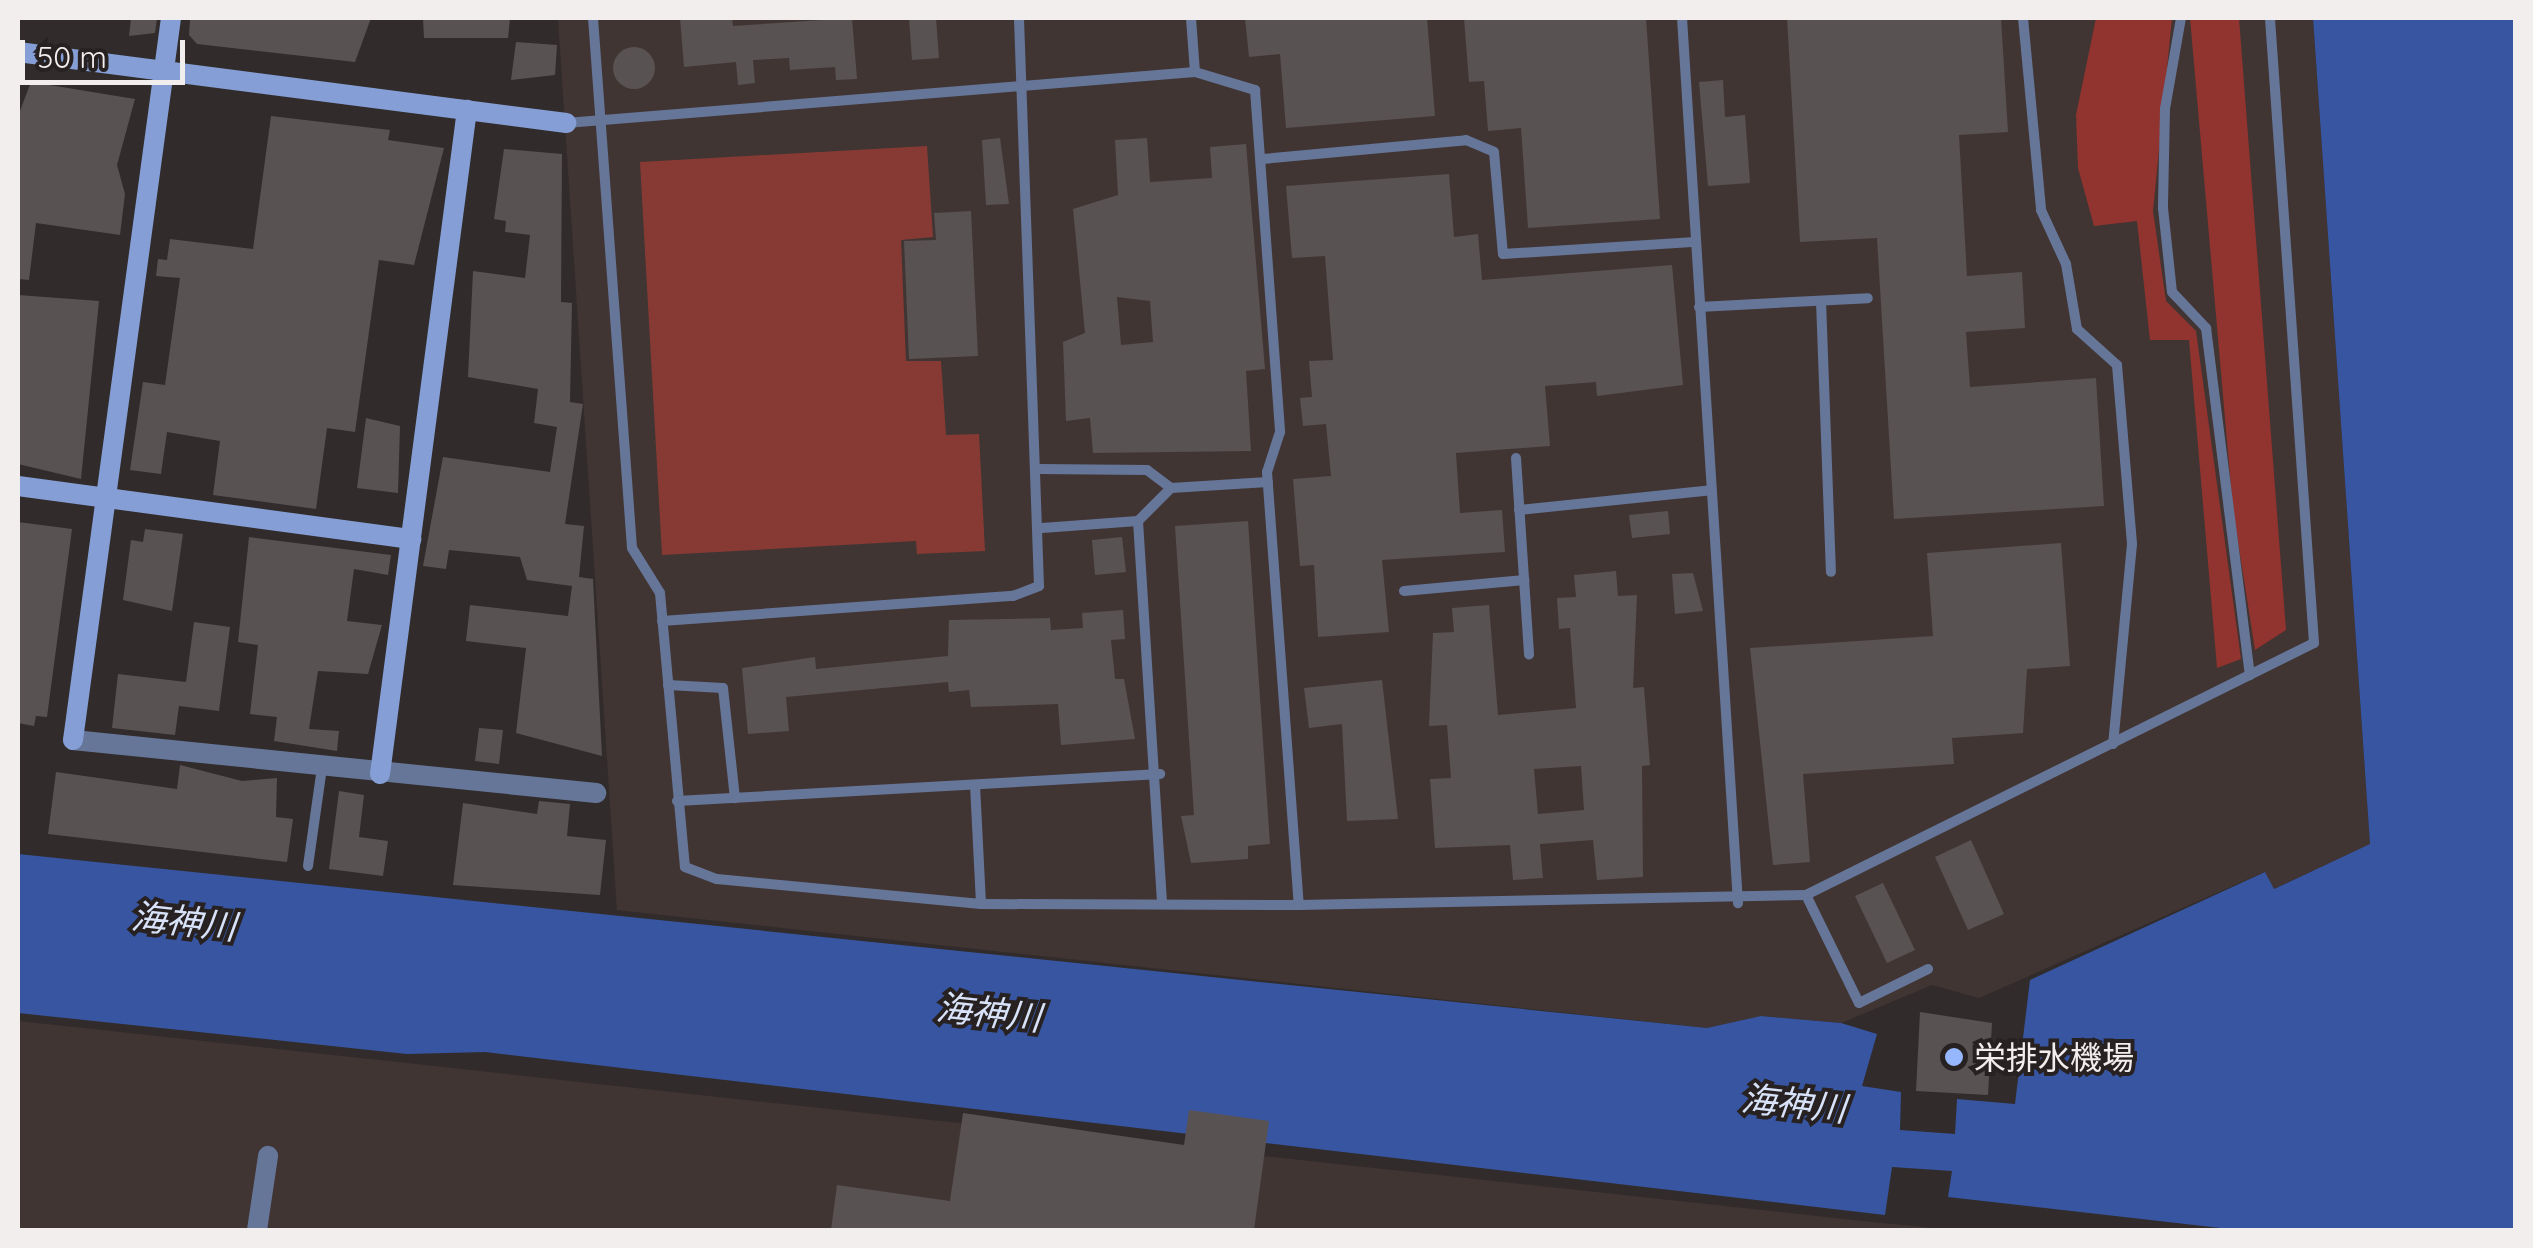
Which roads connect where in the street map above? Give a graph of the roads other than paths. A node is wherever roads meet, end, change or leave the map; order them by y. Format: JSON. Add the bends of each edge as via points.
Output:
{"nodes":[{"id":1,"x":171,"y":18,"type":"edge"},
{"id":2,"x":592,"y":18,"type":"edge"},
{"id":3,"x":1019,"y":18,"type":"edge"},
{"id":4,"x":1190,"y":18,"type":"edge"},
{"id":5,"x":1682,"y":18,"type":"edge"},
{"id":6,"x":2023,"y":18,"type":"edge"},
{"id":7,"x":2181,"y":18,"type":"edge"},
{"id":8,"x":2270,"y":18,"type":"edge"},
{"id":9,"x":18,"y":52,"type":"edge"},
{"id":10,"x":1195,"y":72,"type":"junction"},
{"id":11,"x":163,"y":73,"type":"junction"},
{"id":12,"x":1023,"y":86,"type":"junction"},
{"id":13,"x":467,"y":110,"type":"junction"},
{"id":14,"x":566,"y":123,"type":"joint"},
{"id":15,"x":600,"y":124,"type":"junction"},
{"id":16,"x":1262,"y":159,"type":"junction"},
{"id":17,"x":1696,"y":242,"type":"junction"},
{"id":18,"x":1868,"y":298,"type":"dead end"},
{"id":19,"x":1821,"y":301,"type":"junction"},
{"id":20,"x":1700,"y":306,"type":"junction"},
{"id":21,"x":1516,"y":458,"type":"dead end"},
{"id":22,"x":1039,"y":469,"type":"junction"},
{"id":23,"x":1268,"y":482,"type":"junction"},
{"id":24,"x":18,"y":486,"type":"edge"},
{"id":25,"x":1170,"y":488,"type":"junction"},
{"id":26,"x":1711,"y":490,"type":"junction"},
{"id":27,"x":106,"y":497,"type":"junction"},
{"id":28,"x":1520,"y":510,"type":"junction"},
{"id":29,"x":1138,"y":520,"type":"junction"},
{"id":30,"x":1042,"y":528,"type":"junction"},
{"id":31,"x":411,"y":539,"type":"junction"},
{"id":32,"x":1832,"y":572,"type":"dead end"},
{"id":33,"x":1524,"y":580,"type":"junction"},
{"id":34,"x":1404,"y":591,"type":"dead end"},
{"id":35,"x":662,"y":621,"type":"junction"},
{"id":36,"x":1530,"y":655,"type":"dead end"},
{"id":37,"x":2250,"y":675,"type":"junction"},
{"id":38,"x":668,"y":685,"type":"junction"},
{"id":39,"x":2113,"y":744,"type":"junction"},
{"id":40,"x":322,"y":768,"type":"junction"},
{"id":41,"x":380,"y":774,"type":"junction"},
{"id":42,"x":1160,"y":774,"type":"junction"},
{"id":43,"x":975,"y":785,"type":"junction"},
{"id":44,"x":596,"y":794,"type":"dead end"},
{"id":45,"x":736,"y":798,"type":"junction"},
{"id":46,"x":677,"y":802,"type":"junction"},
{"id":47,"x":308,"y":866,"type":"dead end"},
{"id":48,"x":1806,"y":895,"type":"junction"},
{"id":49,"x":1738,"y":902,"type":"junction"},
{"id":50,"x":981,"y":904,"type":"junction"},
{"id":51,"x":1162,"y":904,"type":"junction"},
{"id":52,"x":1299,"y":905,"type":"junction"},
{"id":53,"x":1928,"y":970,"type":"dead end"},
{"id":54,"x":268,"y":1156,"type":"dead end"},
{"id":55,"x":257,"y":1230,"type":"edge"}],
"edges":[{"from":1,"to":11,"type":"street"},
{"from":2,"to":15,"type":"lane"},
{"from":3,"to":12,"type":"lane"},
{"from":4,"to":10,"type":"lane"},
{"from":5,"to":17,"type":"lane"},
{"from":6,"to":39,"type":"lane","via":[[2041,210],[2066,264],[2077,329],[2117,365],[2132,544]]},
{"from":7,"to":37,"type":"lane","via":[[2163,178],[2172,292],[2206,328]]},
{"from":8,"to":37,"type":"lane","via":[[2314,643]]},
{"from":9,"to":11,"type":"street"},
{"from":10,"to":12,"type":"lane"},
{"from":10,"to":16,"type":"lane","via":[[1255,90]]},
{"from":11,"to":13,"type":"street"},
{"from":11,"to":27,"type":"street"},
{"from":12,"to":15,"type":"lane"},
{"from":12,"to":22,"type":"lane"},
{"from":13,"to":14,"type":"street"},
{"from":13,"to":31,"type":"street"},
{"from":14,"to":15,"type":"lane"},
{"from":15,"to":35,"type":"lane","via":[[632,548],[660,593]]},
{"from":16,"to":17,"type":"lane","via":[[1466,140],[1494,152],[1503,254]]},
{"from":16,"to":23,"type":"lane","via":[[1280,432]]},
{"from":17,"to":20,"type":"lane"},
{"from":18,"to":19,"type":"lane"},
{"from":19,"to":20,"type":"lane"},
{"from":19,"to":32,"type":"lane"},
{"from":20,"to":26,"type":"lane"},
{"from":21,"to":28,"type":"lane"},
{"from":22,"to":25,"type":"lane","via":[[1148,470]]},
{"from":22,"to":30,"type":"lane"},
{"from":23,"to":25,"type":"lane"},
{"from":23,"to":52,"type":"lane"},
{"from":24,"to":27,"type":"street"},
{"from":25,"to":29,"type":"lane"},
{"from":26,"to":28,"type":"lane"},
{"from":26,"to":49,"type":"lane"},
{"from":27,"to":31,"type":"street"},
{"from":27,"to":40,"type":"street","via":[[73,740]]},
{"from":28,"to":33,"type":"lane"},
{"from":29,"to":30,"type":"lane"},
{"from":29,"to":42,"type":"lane"},
{"from":30,"to":35,"type":"lane","via":[[1044,571],[1024,594]]},
{"from":31,"to":41,"type":"street"},
{"from":33,"to":34,"type":"lane"},
{"from":33,"to":36,"type":"lane"},
{"from":35,"to":38,"type":"lane"},
{"from":37,"to":39,"type":"lane"},
{"from":38,"to":45,"type":"lane","via":[[723,688]]},
{"from":38,"to":46,"type":"lane"},
{"from":39,"to":48,"type":"lane"},
{"from":40,"to":41,"type":"street"},
{"from":40,"to":47,"type":"lane"},
{"from":41,"to":44,"type":"street"},
{"from":42,"to":43,"type":"lane"},
{"from":42,"to":51,"type":"lane"},
{"from":43,"to":45,"type":"lane"},
{"from":43,"to":50,"type":"lane"},
{"from":45,"to":46,"type":"lane"},
{"from":46,"to":50,"type":"lane","via":[[691,873]]},
{"from":48,"to":49,"type":"lane"},
{"from":48,"to":53,"type":"lane","via":[[1860,1003]]},
{"from":49,"to":52,"type":"lane"},
{"from":50,"to":51,"type":"lane"},
{"from":51,"to":52,"type":"lane"},
{"from":54,"to":55,"type":"street"}]}
